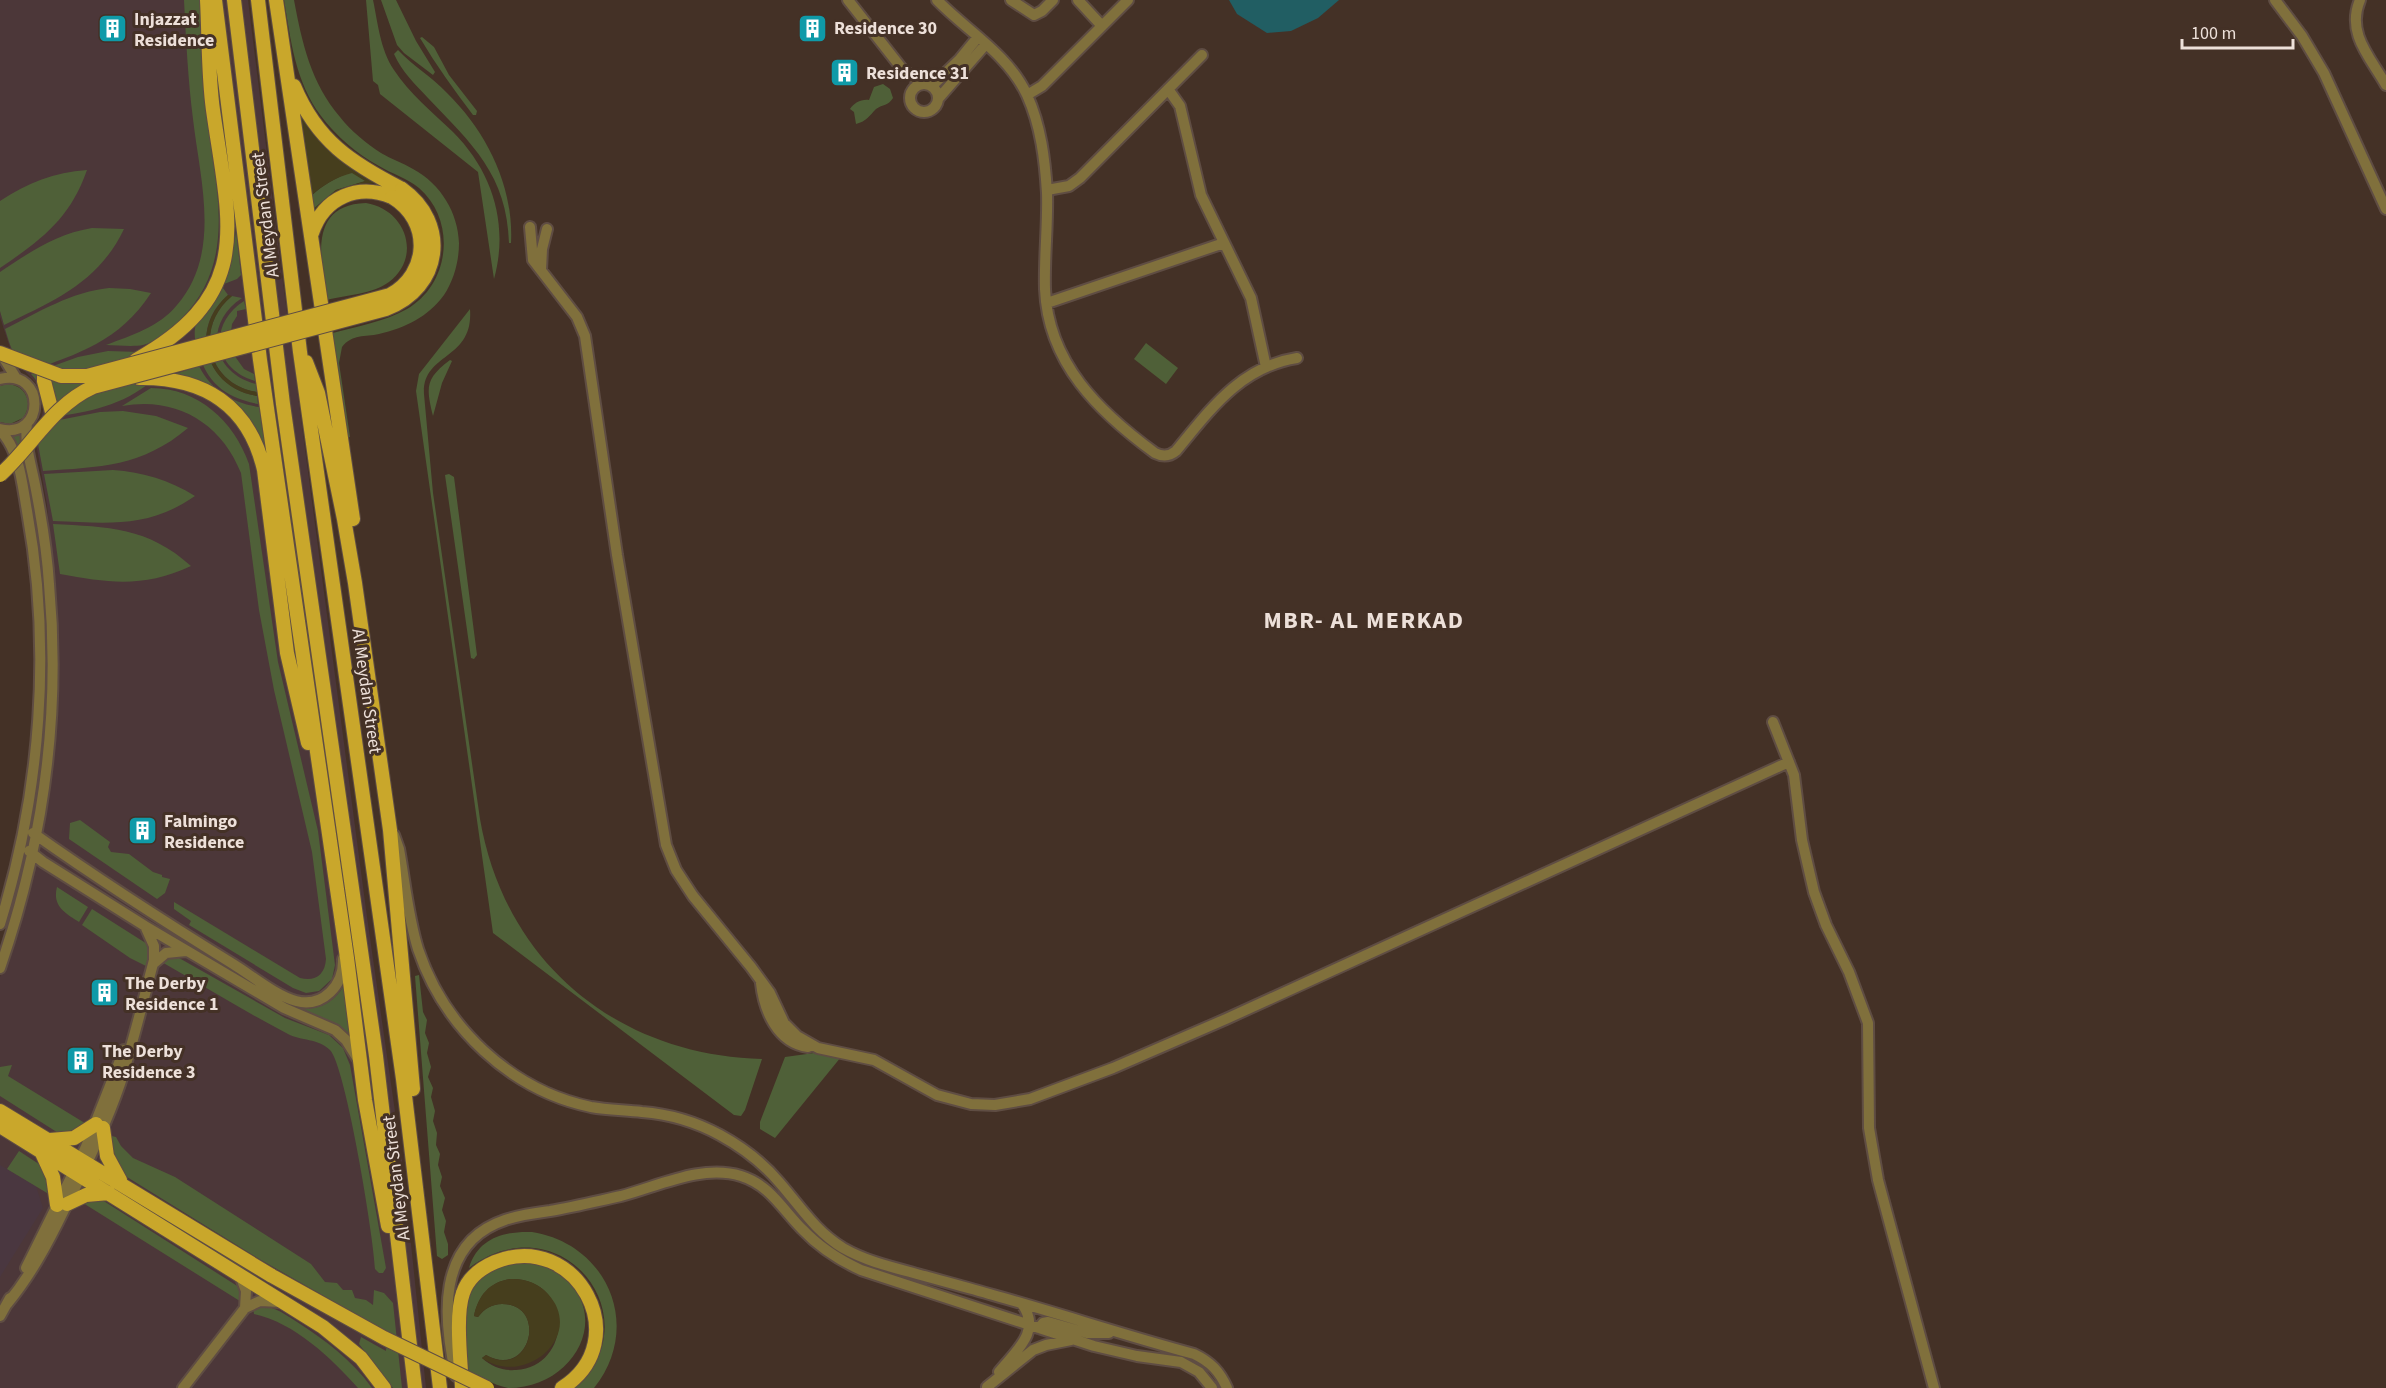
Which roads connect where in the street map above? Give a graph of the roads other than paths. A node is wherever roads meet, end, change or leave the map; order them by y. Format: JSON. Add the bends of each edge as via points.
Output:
{"nodes":[{"id":1,"x":207,"y":0,"type":"edge"},
{"id":2,"x":215,"y":0,"type":"edge"},
{"id":3,"x":234,"y":0,"type":"edge"},
{"id":4,"x":258,"y":0,"type":"edge"},
{"id":5,"x":276,"y":0,"type":"edge"},
{"id":6,"x":848,"y":0,"type":"edge"},
{"id":7,"x":937,"y":0,"type":"edge"},
{"id":8,"x":1011,"y":0,"type":"edge"},
{"id":9,"x":1053,"y":0,"type":"edge"},
{"id":10,"x":1078,"y":0,"type":"edge"},
{"id":11,"x":1128,"y":0,"type":"edge"},
{"id":12,"x":2275,"y":0,"type":"edge"},
{"id":13,"x":2360,"y":0,"type":"edge"},
{"id":14,"x":1102,"y":26,"type":"junction"},
{"id":15,"x":982,"y":41,"type":"junction"},
{"id":16,"x":1202,"y":55,"type":"dead end"},
{"id":17,"x":963,"y":63,"type":"junction"},
{"id":18,"x":286,"y":67,"type":"junction"},
{"id":19,"x":903,"y":70,"type":"junction"},
{"id":20,"x":928,"y":85,"type":"junction"},
{"id":21,"x":2386,"y":85,"type":"edge"},
{"id":22,"x":1168,"y":89,"type":"junction"},
{"id":23,"x":910,"y":95,"type":"junction"},
{"id":24,"x":1027,"y":95,"type":"junction"},
{"id":25,"x":938,"y":99,"type":"junction"},
{"id":26,"x":1047,"y":190,"type":"junction"},
{"id":27,"x":397,"y":193,"type":"junction"},
{"id":28,"x":2386,"y":210,"type":"edge"},
{"id":29,"x":530,"y":227,"type":"dead end"},
{"id":30,"x":548,"y":229,"type":"dead end"},
{"id":31,"x":311,"y":235,"type":"junction"},
{"id":32,"x":1224,"y":243,"type":"junction"},
{"id":33,"x":541,"y":270,"type":"junction"},
{"id":34,"x":1047,"y":303,"type":"junction"},
{"id":35,"x":0,"y":352,"type":"edge"},
{"id":36,"x":300,"y":352,"type":"junction"},
{"id":37,"x":1297,"y":358,"type":"dead end"},
{"id":38,"x":1266,"y":367,"type":"junction"},
{"id":39,"x":44,"y":370,"type":"junction"},
{"id":40,"x":124,"y":372,"type":"junction"},
{"id":41,"x":16,"y":378,"type":"junction"},
{"id":42,"x":0,"y":379,"type":"edge"},
{"id":43,"x":53,"y":416,"type":"junction"},
{"id":44,"x":27,"y":423,"type":"junction"},
{"id":45,"x":0,"y":430,"type":"edge"},
{"id":46,"x":0,"y":475,"type":"edge"},
{"id":47,"x":355,"y":583,"type":"junction"},
{"id":48,"x":1773,"y":722,"type":"dead end"},
{"id":49,"x":1789,"y":762,"type":"junction"},
{"id":50,"x":323,"y":792,"type":"junction"},
{"id":51,"x":24,"y":827,"type":"junction"},
{"id":52,"x":390,"y":830,"type":"junction"},
{"id":53,"x":37,"y":836,"type":"junction"},
{"id":54,"x":21,"y":844,"type":"junction"},
{"id":55,"x":33,"y":854,"type":"junction"},
{"id":56,"x":342,"y":923,"type":"junction"},
{"id":57,"x":0,"y":924,"type":"edge"},
{"id":58,"x":145,"y":926,"type":"junction"},
{"id":59,"x":186,"y":951,"type":"junction"},
{"id":60,"x":153,"y":964,"type":"junction"},
{"id":61,"x":0,"y":968,"type":"edge"},
{"id":62,"x":361,"y":1064,"type":"junction"},
{"id":63,"x":0,"y":1111,"type":"edge"},
{"id":64,"x":0,"y":1126,"type":"edge"},
{"id":65,"x":100,"y":1126,"type":"junction"},
{"id":66,"x":44,"y":1144,"type":"junction"},
{"id":67,"x":81,"y":1167,"type":"junction"},
{"id":68,"x":414,"y":1175,"type":"junction"},
{"id":69,"x":123,"y":1184,"type":"junction"},
{"id":70,"x":109,"y":1193,"type":"junction"},
{"id":71,"x":62,"y":1205,"type":"junction"},
{"id":72,"x":240,"y":1275,"type":"junction"},
{"id":73,"x":286,"y":1304,"type":"junction"},
{"id":74,"x":1022,"y":1304,"type":"junction"},
{"id":75,"x":245,"y":1308,"type":"junction"},
{"id":76,"x":0,"y":1316,"type":"edge"},
{"id":77,"x":407,"y":1325,"type":"junction"},
{"id":78,"x":1035,"y":1326,"type":"junction"},
{"id":79,"x":1115,"y":1332,"type":"junction"},
{"id":80,"x":1074,"y":1339,"type":"junction"},
{"id":81,"x":986,"y":1387,"type":"edge"},
{"id":82,"x":183,"y":1388,"type":"edge"},
{"id":83,"x":384,"y":1388,"type":"edge"},
{"id":84,"x":415,"y":1388,"type":"edge"},
{"id":85,"x":441,"y":1388,"type":"edge"},
{"id":86,"x":460,"y":1388,"type":"edge"},
{"id":87,"x":487,"y":1388,"type":"edge"},
{"id":88,"x":562,"y":1388,"type":"edge"},
{"id":89,"x":1212,"y":1388,"type":"edge"},
{"id":90,"x":1227,"y":1388,"type":"edge"},
{"id":91,"x":1934,"y":1388,"type":"edge"}],
"edges":[{"from":1,"to":40,"type":"main road","bridge":true,"via":[[211,90],[229,224],[227,246],[218,279],[194,318]]},
{"from":2,"to":50,"type":"main road","via":[[260,360]]},
{"from":3,"to":77,"type":"main road","name":"Al Meydan Street","via":[[276,350],[360,937]]},
{"from":4,"to":36,"type":"main road","name":"Al Meydan Street"},
{"from":5,"to":18,"type":"main road"},
{"from":6,"to":19,"type":"street"},
{"from":7,"to":15,"type":"street"},
{"from":8,"to":9,"type":"street","via":[[1034,15]]},
{"from":10,"to":14,"type":"street"},
{"from":11,"to":14,"type":"street"},
{"from":12,"to":28,"type":"street","via":[[2324,73]]},
{"from":13,"to":21,"type":"street","via":[[2355,11],[2356,33]]},
{"from":14,"to":24,"type":"street","via":[[1042,86]]},
{"from":15,"to":17,"type":"street"},
{"from":15,"to":24,"type":"street","via":[[1005,61]]},
{"from":16,"to":22,"type":"street"},
{"from":17,"to":20,"type":"street"},
{"from":17,"to":25,"type":"street"},
{"from":18,"to":27,"type":"main road","via":[[309,114],[332,144]]},
{"from":18,"to":31,"type":"main road"},
{"from":19,"to":20,"type":"street"},
{"from":19,"to":23,"type":"street"},
{"from":20,"to":23,"type":"street","via":[[916,86]]},
{"from":20,"to":25,"type":"street","via":[[937,92]]},
{"from":22,"to":26,"type":"street","via":[[1080,178],[1069,186]]},
{"from":22,"to":32,"type":"street","via":[[1180,106],[1197,184]]},
{"from":23,"to":25,"type":"street","via":[[913,106],[923,112],[933,108]]},
{"from":24,"to":26,"type":"street","via":[[1041,139]]},
{"from":26,"to":34,"type":"street"},
{"from":27,"to":31,"type":"main road","via":[[364,191],[343,196],[325,209]]},
{"from":27,"to":40,"type":"main road","bridge":true,"via":[[413,216],[422,243],[415,271],[396,292]]},
{"from":29,"to":33,"type":"street","via":[[532,256]]},
{"from":30,"to":33,"type":"street"},
{"from":31,"to":47,"type":"main road","via":[[359,557]]},
{"from":32,"to":34,"type":"street"},
{"from":32,"to":38,"type":"street","via":[[1251,298]]},
{"from":33,"to":49,"type":"street","via":[[577,317],[585,336],[666,845],[676,870],[770,993],[790,1030],[818,1048],[873,1060],[926,1091],[960,1102],[995,1105],[1030,1099],[1104,1072]]},
{"from":34,"to":38,"type":"street","via":[[1058,348],[1077,381],[1109,417],[1159,455],[1176,451],[1223,395]]},
{"from":35,"to":39,"type":"main road","bridge":true},
{"from":35,"to":41,"type":"street"},
{"from":36,"to":47,"type":"main road","via":[[318,393]]},
{"from":36,"to":68,"type":"main road","name":"Al Meydan Street"},
{"from":37,"to":38,"type":"street"},
{"from":39,"to":40,"type":"main road","bridge":true,"via":[[78,377]]},
{"from":39,"to":43,"type":"main road"},
{"from":40,"to":43,"type":"main road","bridge":true,"via":[[85,390]]},
{"from":40,"to":50,"type":"main road","bridge":true,"via":[[188,383],[207,391],[231,408],[250,432],[264,470],[290,673]]},
{"from":41,"to":42,"type":"street"},
{"from":41,"to":44,"type":"street","via":[[29,387],[34,397],[33,414]]},
{"from":43,"to":46,"type":"main road","bridge":true},
{"from":44,"to":45,"type":"street","via":[[14,430]]},
{"from":44,"to":53,"type":"street","via":[[27,452],[46,550],[53,644],[50,738]]},
{"from":45,"to":51,"type":"street","via":[[16,458],[37,590],[40,694]]},
{"from":47,"to":52,"type":"main road"},
{"from":48,"to":49,"type":"street"},
{"from":49,"to":91,"type":"street","via":[[1796,782],[1802,840],[1814,892],[1868,1023],[1872,1148]]},
{"from":50,"to":56,"type":"main road"},
{"from":51,"to":53,"type":"street"},
{"from":51,"to":54,"type":"street"},
{"from":52,"to":68,"type":"main road","via":[[416,1128]]},
{"from":52,"to":74,"type":"street","via":[[399,849],[415,937],[429,977],[463,1030],[505,1068],[540,1089],[576,1103],[662,1115],[707,1129],[758,1161],[813,1225],[850,1252]]},
{"from":53,"to":55,"type":"street"},
{"from":53,"to":56,"type":"street","via":[[180,932],[294,1000],[321,998],[338,984],[343,968]]},
{"from":54,"to":55,"type":"street"},
{"from":54,"to":57,"type":"street"},
{"from":55,"to":58,"type":"street"},
{"from":55,"to":61,"type":"street"},
{"from":56,"to":62,"type":"main road"},
{"from":58,"to":59,"type":"street"},
{"from":58,"to":60,"type":"street","via":[[154,946]]},
{"from":59,"to":60,"type":"street","via":[[166,953]]},
{"from":59,"to":62,"type":"street","via":[[284,1008],[335,1030]]},
{"from":60,"to":65,"type":"street"},
{"from":62,"to":77,"type":"main road"},
{"from":63,"to":66,"type":"main road"},
{"from":64,"to":66,"type":"main road"},
{"from":65,"to":66,"type":"main road","via":[[74,1138]]},
{"from":65,"to":67,"type":"street"},
{"from":65,"to":69,"type":"main road","via":[[110,1164]]},
{"from":66,"to":67,"type":"main road"},
{"from":66,"to":71,"type":"main road"},
{"from":67,"to":69,"type":"main road"},
{"from":67,"to":70,"type":"main road"},
{"from":67,"to":71,"type":"street"},
{"from":68,"to":85,"type":"main road","name":"Al Meydan Street"},
{"from":69,"to":87,"type":"main road","bridge":true,"via":[[272,1276],[384,1338]]},
{"from":70,"to":71,"type":"main road","via":[[86,1195]]},
{"from":70,"to":72,"type":"main road"},
{"from":71,"to":76,"type":"street","via":[[40,1256]]},
{"from":72,"to":73,"type":"main road"},
{"from":72,"to":75,"type":"street","via":[[246,1291]]},
{"from":73,"to":75,"type":"street","via":[[266,1301]]},
{"from":73,"to":83,"type":"main road","via":[[343,1341]]},
{"from":74,"to":78,"type":"street"},
{"from":74,"to":79,"type":"street"},
{"from":75,"to":82,"type":"street"},
{"from":77,"to":84,"type":"main road","name":"Al Meydan Street"},
{"from":78,"to":79,"type":"street","via":[[1048,1322],[1087,1333]]},
{"from":78,"to":80,"type":"street"},
{"from":78,"to":81,"type":"street"},
{"from":78,"to":86,"type":"street","via":[[861,1270],[819,1244],[757,1183],[731,1174],[703,1173],[506,1219],[475,1237],[454,1267],[447,1293],[449,1335]]},
{"from":79,"to":90,"type":"street","via":[[1201,1358],[1218,1371]]},
{"from":80,"to":81,"type":"street","via":[[1033,1350]]},
{"from":80,"to":89,"type":"street","via":[[1123,1353],[1181,1362],[1199,1372]]},
{"from":86,"to":88,"type":"main road","via":[[460,1310],[465,1288],[474,1276],[494,1263],[533,1257],[557,1264],[571,1274],[594,1310],[592,1352],[579,1374]]}]}
